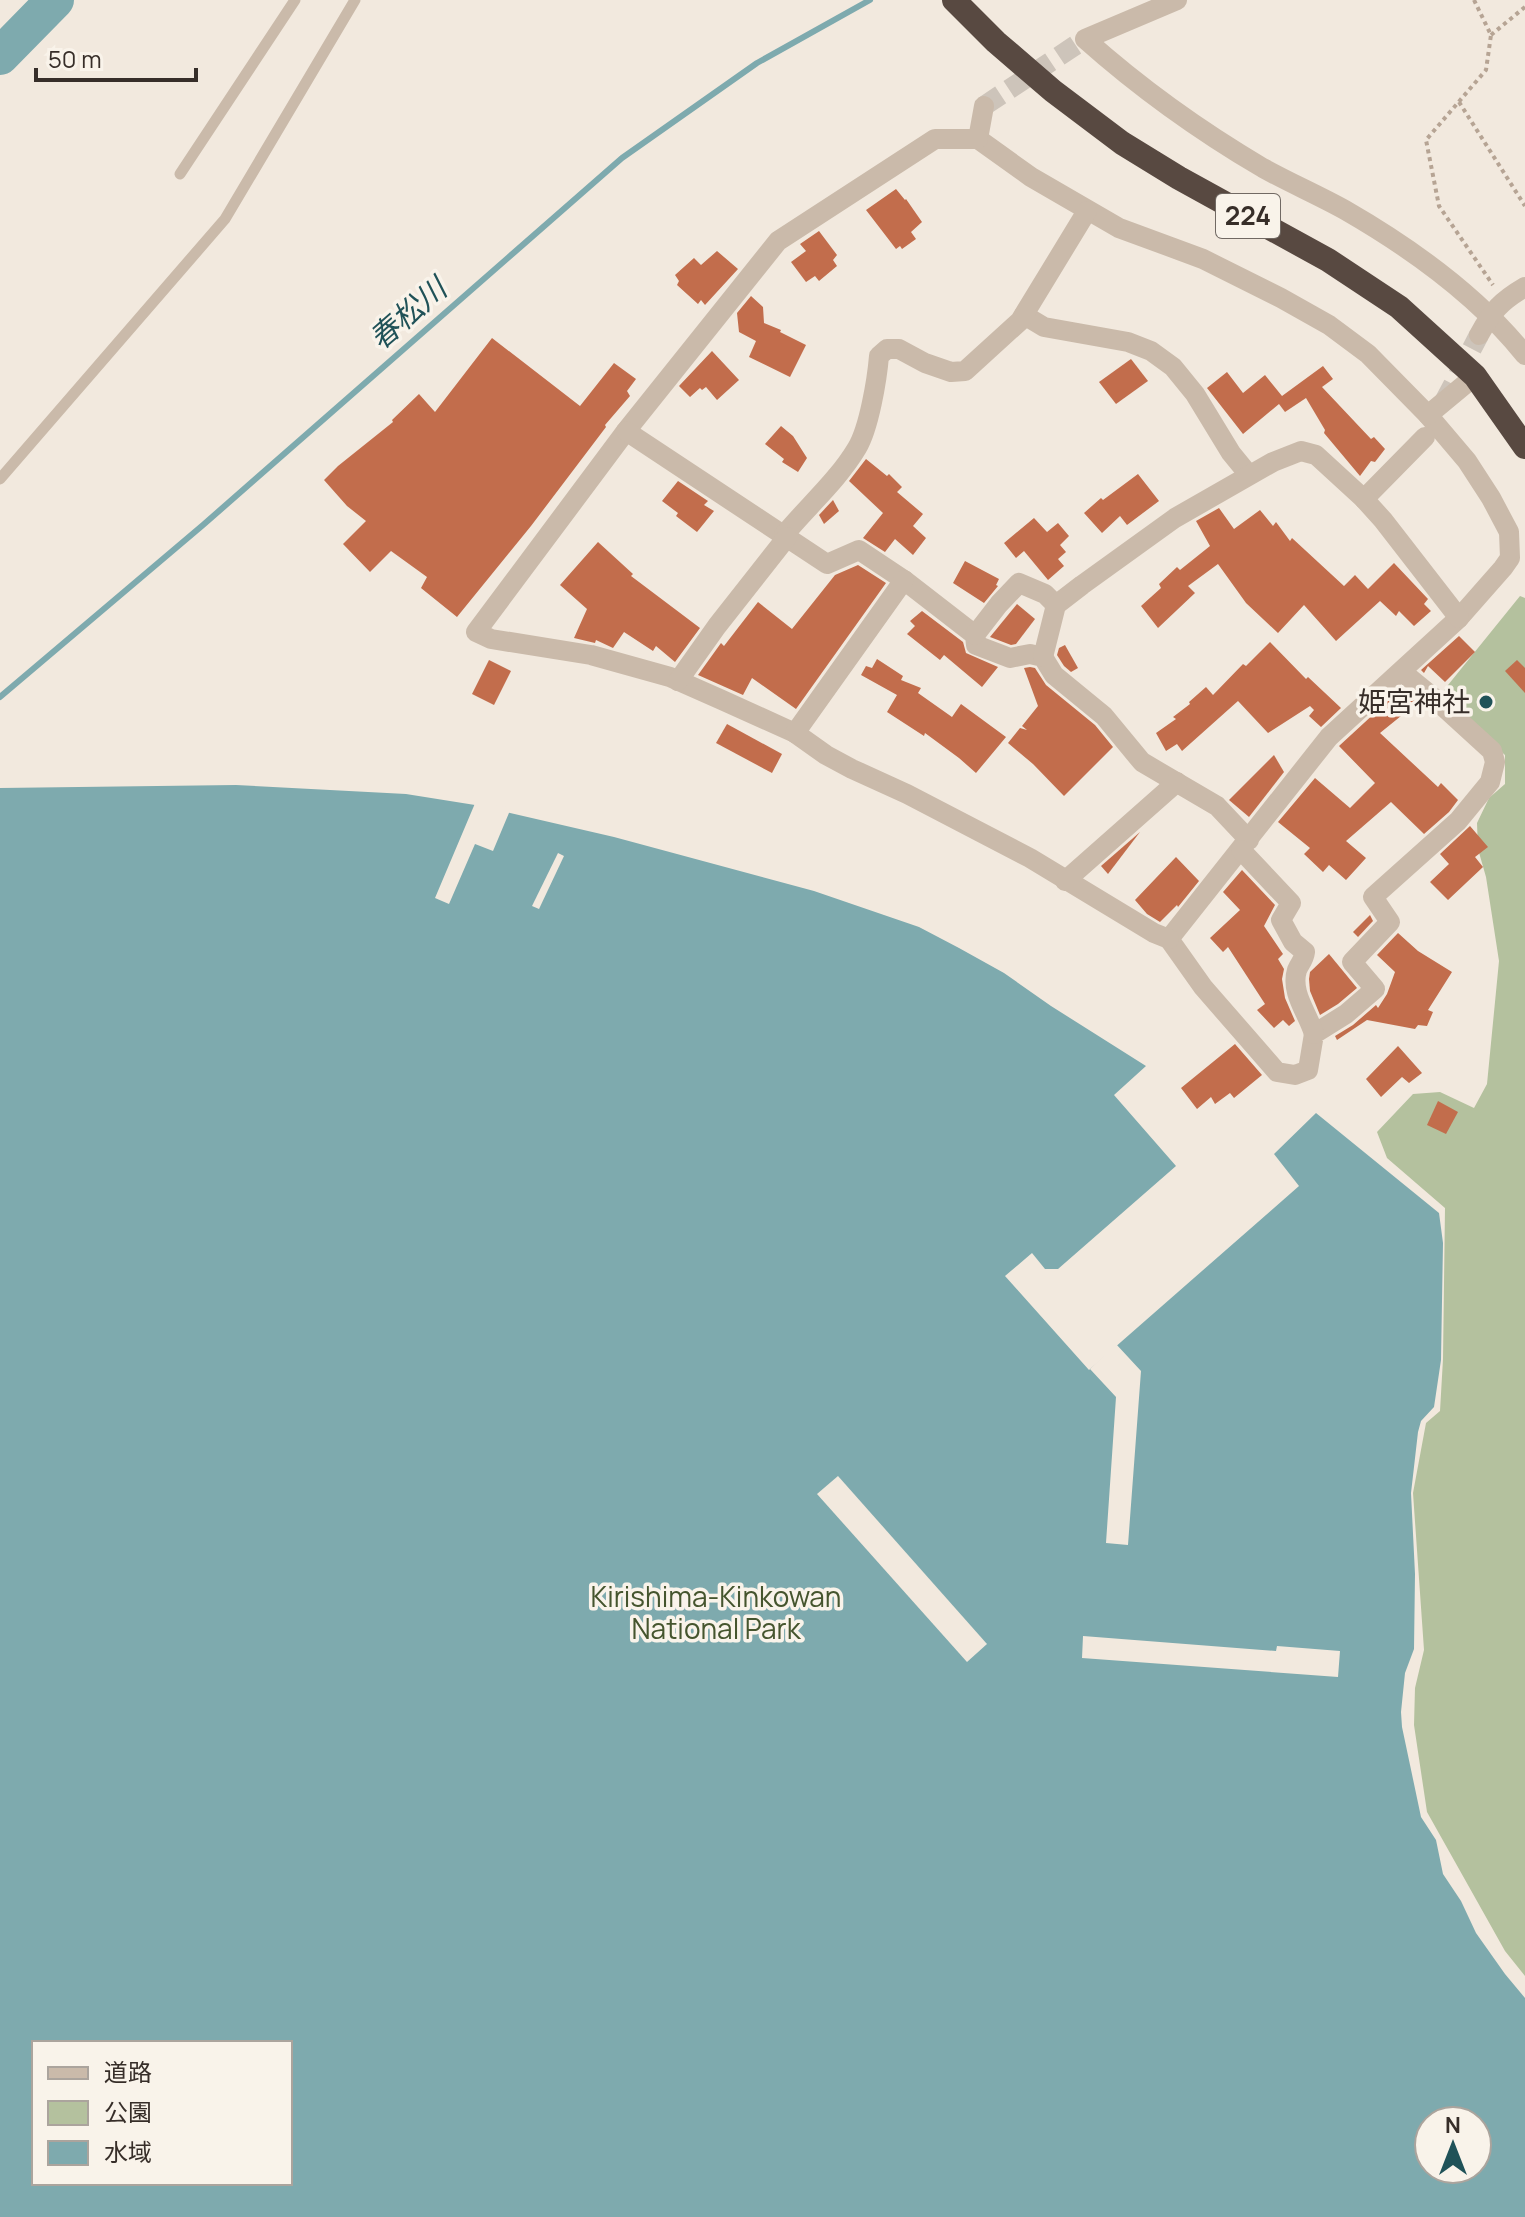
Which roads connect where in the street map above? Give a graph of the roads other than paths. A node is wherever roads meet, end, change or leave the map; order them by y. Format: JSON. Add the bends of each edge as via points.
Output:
{"nodes":[{"id":1,"x":295,"y":0,"type":"edge"},
{"id":2,"x":355,"y":0,"type":"edge"},
{"id":3,"x":954,"y":0,"type":"edge"},
{"id":4,"x":1177,"y":0,"type":"edge"},
{"id":5,"x":984,"y":106,"type":"dead end"},
{"id":6,"x":978,"y":139,"type":"junction"},
{"id":7,"x":180,"y":174,"type":"dead end"},
{"id":8,"x":1087,"y":211,"type":"junction"},
{"id":9,"x":1525,"y":287,"type":"edge"},
{"id":10,"x":1496,"y":308,"type":"junction"},
{"id":11,"x":1024,"y":315,"type":"junction"},
{"id":12,"x":1479,"y":335,"type":"tunnel mouth"},
{"id":13,"x":1525,"y":355,"type":"edge"},
{"id":14,"x":1475,"y":376,"type":"junction"},
{"id":15,"x":1428,"y":415,"type":"junction"},
{"id":16,"x":626,"y":431,"type":"junction"},
{"id":17,"x":1425,"y":437,"type":"dead end"},
{"id":18,"x":1525,"y":447,"type":"edge"},
{"id":19,"x":1249,"y":475,"type":"junction"},
{"id":20,"x":0,"y":479,"type":"edge"},
{"id":21,"x":1364,"y":499,"type":"junction"},
{"id":22,"x":785,"y":536,"type":"junction"},
{"id":23,"x":904,"y":580,"type":"junction"},
{"id":24,"x":1056,"y":605,"type":"junction"},
{"id":25,"x":1459,"y":618,"type":"junction"},
{"id":26,"x":975,"y":635,"type":"junction"},
{"id":27,"x":1043,"y":657,"type":"junction"},
{"id":28,"x":1401,"y":671,"type":"junction"},
{"id":29,"x":678,"y":681,"type":"junction"},
{"id":30,"x":795,"y":733,"type":"junction"},
{"id":31,"x":1177,"y":782,"type":"junction"},
{"id":32,"x":1245,"y":845,"type":"junction"},
{"id":33,"x":1065,"y":881,"type":"junction"},
{"id":34,"x":1169,"y":939,"type":"junction"},
{"id":35,"x":1314,"y":1034,"type":"junction"}],
"edges":[{"from":1,"to":7,"type":"lane"},
{"from":2,"to":20,"type":"lane","via":[[225,219]]},
{"from":3,"to":14,"type":"highway","number":"224","via":[[1053,91],[1122,143],[1340,268],[1399,307]]},
{"from":4,"to":10,"type":"street","via":[[1085,39],[1130,79],[1201,129],[1345,210]]},
{"from":5,"to":6,"type":"street"},
{"from":6,"to":8,"type":"street"},
{"from":6,"to":16,"type":"street","via":[[935,139],[778,241]]},
{"from":8,"to":11,"type":"street"},
{"from":8,"to":15,"type":"street","via":[[1203,259],[1329,325],[1368,354]]},
{"from":9,"to":10,"type":"street"},
{"from":10,"to":12,"type":"street"},
{"from":10,"to":13,"type":"street"},
{"from":11,"to":19,"type":"street","via":[[1044,327],[1151,351],[1195,394]]},
{"from":11,"to":22,"type":"street","via":[[965,371],[951,372],[899,349],[879,356],[858,447]]},
{"from":14,"to":15,"type":"street"},
{"from":14,"to":18,"type":"highway","number":"224"},
{"from":15,"to":25,"type":"street","via":[[1467,461],[1509,532],[1510,558]]},
{"from":16,"to":22,"type":"street"},
{"from":16,"to":29,"type":"street","via":[[476,632],[591,655]]},
{"from":17,"to":21,"type":"street"},
{"from":19,"to":21,"type":"street","via":[[1301,451],[1316,455]]},
{"from":19,"to":24,"type":"street","via":[[1175,518]]},
{"from":21,"to":25,"type":"street"},
{"from":22,"to":23,"type":"street","via":[[827,564],[859,550]]},
{"from":22,"to":29,"type":"street"},
{"from":23,"to":26,"type":"street"},
{"from":23,"to":30,"type":"street"},
{"from":24,"to":26,"type":"street","via":[[1019,583]]},
{"from":24,"to":27,"type":"street"},
{"from":25,"to":28,"type":"street"},
{"from":26,"to":27,"type":"street","via":[[976,645],[1010,658]]},
{"from":27,"to":31,"type":"street","via":[[1054,675],[1104,716],[1142,762]]},
{"from":28,"to":32,"type":"street","via":[[1329,737]]},
{"from":28,"to":35,"type":"street","via":[[1492,751],[1495,762],[1490,782],[1458,821],[1373,897],[1390,922],[1352,962],[1375,989]]},
{"from":29,"to":30,"type":"street"},
{"from":30,"to":33,"type":"street","via":[[852,769],[973,828]]},
{"from":31,"to":32,"type":"street","via":[[1217,806]]},
{"from":31,"to":33,"type":"street"},
{"from":32,"to":34,"type":"street"},
{"from":32,"to":35,"type":"street","via":[[1291,903],[1281,920],[1305,952],[1296,984]]},
{"from":33,"to":34,"type":"street"},
{"from":34,"to":35,"type":"street","via":[[1277,1072],[1295,1075],[1308,1070]]}]}
